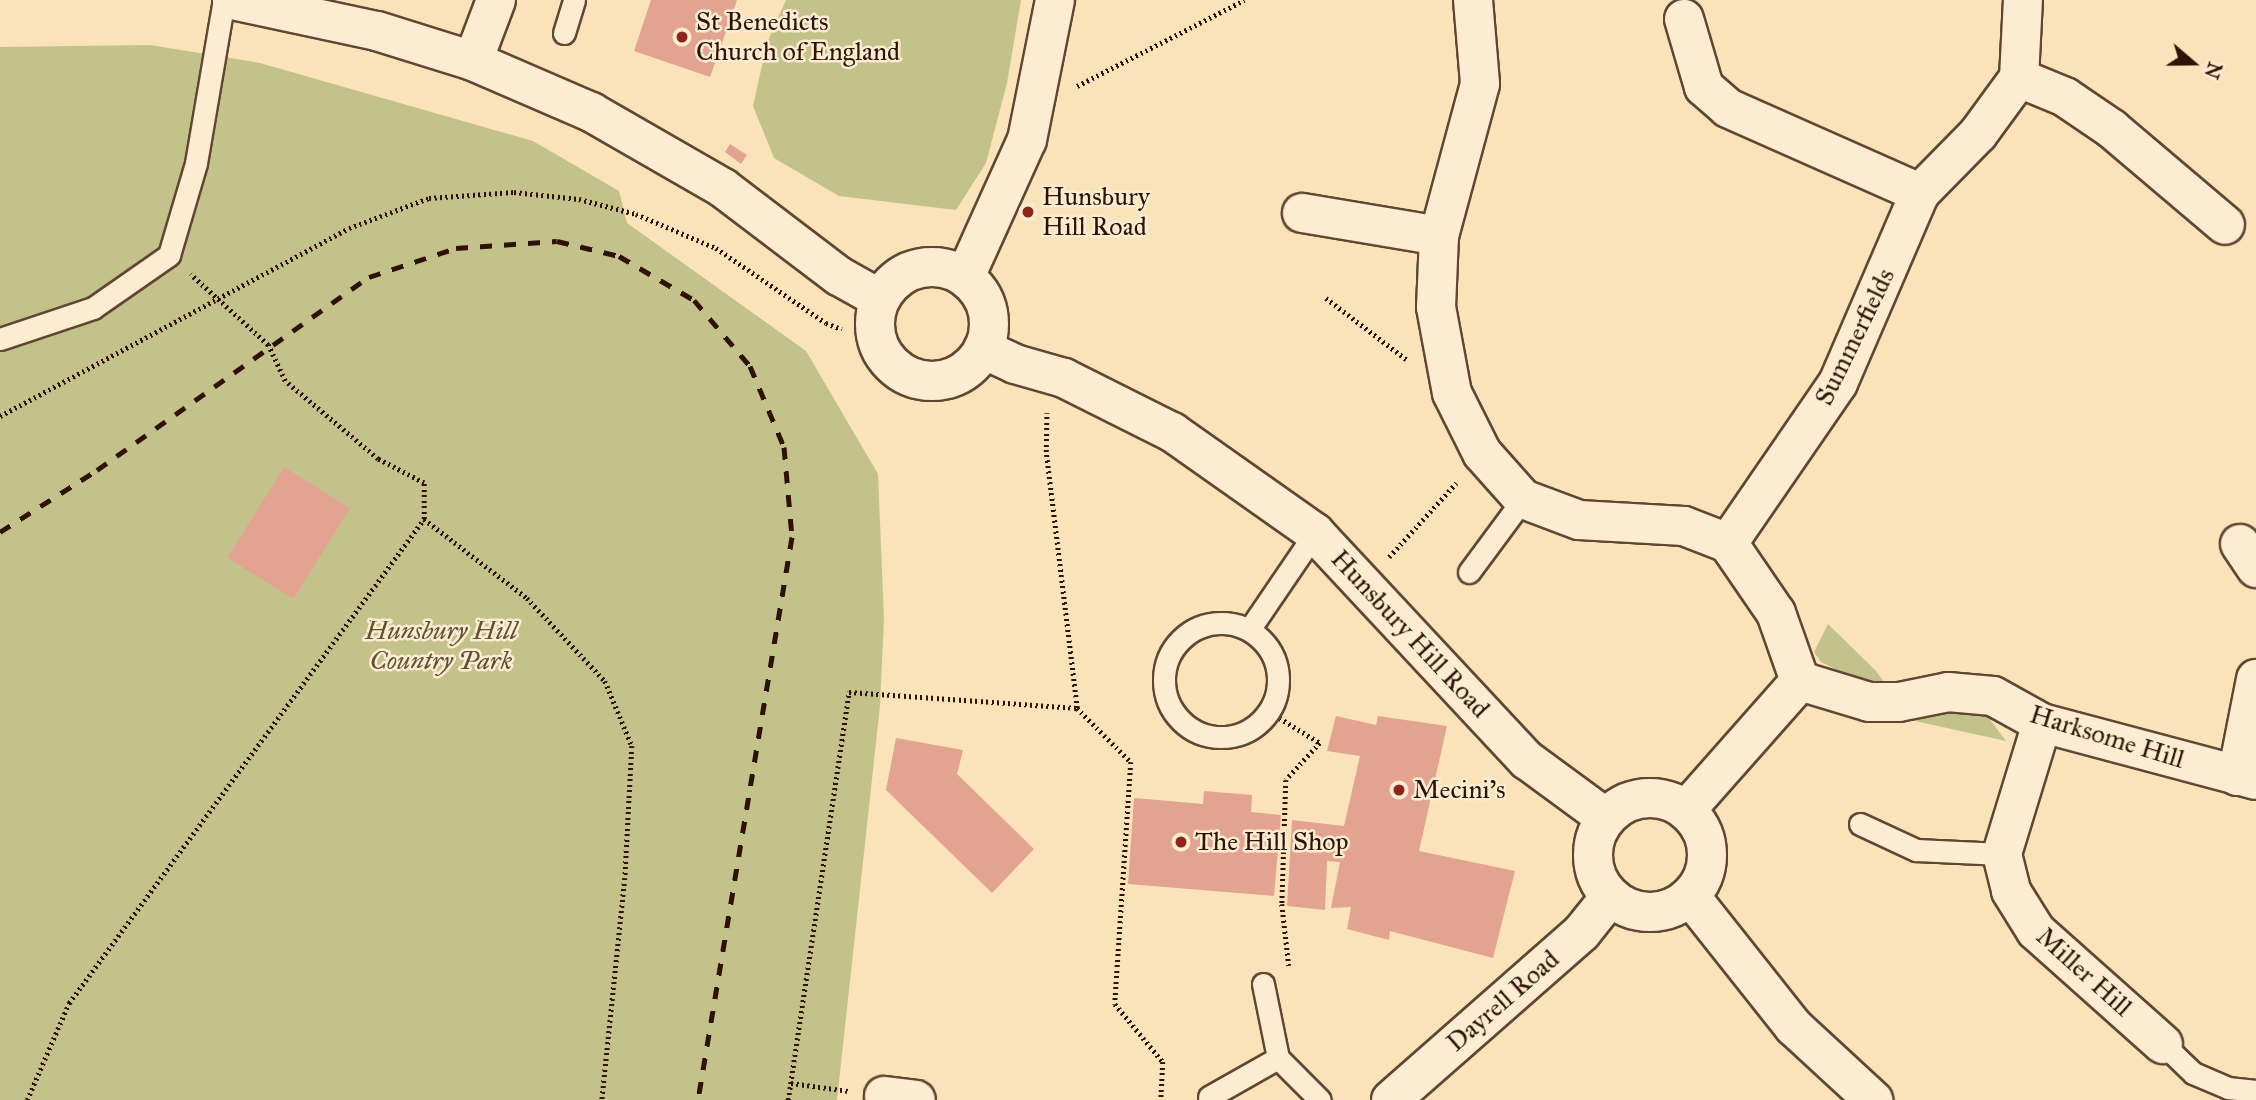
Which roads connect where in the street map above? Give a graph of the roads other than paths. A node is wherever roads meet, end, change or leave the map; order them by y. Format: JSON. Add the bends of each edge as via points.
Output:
{"nodes":[{"id":1,"x":224,"y":0,"type":"edge"},
{"id":2,"x":232,"y":0,"type":"edge"},
{"id":3,"x":496,"y":0,"type":"edge"},
{"id":4,"x":574,"y":0,"type":"edge"},
{"id":5,"x":1055,"y":0,"type":"edge"},
{"id":6,"x":1473,"y":0,"type":"edge"},
{"id":7,"x":2023,"y":0,"type":"edge"},
{"id":8,"x":1684,"y":19,"type":"dead end"},
{"id":9,"x":564,"y":33,"type":"dead end"},
{"id":10,"x":473,"y":61,"type":"junction"},
{"id":11,"x":2019,"y":78,"type":"junction"},
{"id":12,"x":1920,"y":193,"type":"junction"},
{"id":13,"x":1301,"y":213,"type":"dead end"},
{"id":14,"x":2225,"y":225,"type":"dead end"},
{"id":15,"x":1439,"y":236,"type":"junction"},
{"id":16,"x":965,"y":277,"type":"junction"},
{"id":17,"x":880,"y":299,"type":"junction"},
{"id":18,"x":0,"y":339,"type":"edge"},
{"id":19,"x":983,"y":349,"type":"junction"},
{"id":20,"x":1522,"y":499,"type":"junction"},
{"id":21,"x":1315,"y":533,"type":"junction"},
{"id":22,"x":1728,"y":543,"type":"junction"},
{"id":23,"x":1469,"y":572,"type":"dead end"},
{"id":24,"x":1251,"y":627,"type":"junction"},
{"id":25,"x":2256,"y":679,"type":"edge"},
{"id":26,"x":1800,"y":681,"type":"junction"},
{"id":27,"x":2042,"y":723,"type":"junction"},
{"id":28,"x":2246,"y":778,"type":"edge"},
{"id":29,"x":1686,"y":810,"type":"junction"},
{"id":30,"x":1606,"y":818,"type":"junction"},
{"id":31,"x":1860,"y":824,"type":"dead end"},
{"id":32,"x":2002,"y":853,"type":"junction"},
{"id":33,"x":1690,"y":896,"type":"junction"},
{"id":34,"x":1610,"y":897,"type":"junction"},
{"id":35,"x":1263,"y":984,"type":"dead end"},
{"id":36,"x":2163,"y":1044,"type":"joint"},
{"id":37,"x":1278,"y":1058,"type":"junction"},
{"id":38,"x":2256,"y":1091,"type":"edge"},
{"id":39,"x":1209,"y":1097,"type":"dead end"},
{"id":40,"x":1320,"y":1100,"type":"edge"},
{"id":41,"x":1391,"y":1100,"type":"edge"},
{"id":42,"x":1872,"y":1100,"type":"edge"}],
"edges":[{"from":1,"to":18,"type":"lane","via":[[195,163],[169,255],[93,307]]},
{"from":2,"to":10,"type":"street","via":[[334,19]]},
{"from":3,"to":10,"type":"street"},
{"from":4,"to":9,"type":"lane"},
{"from":5,"to":16,"type":"street","via":[[1027,140]]},
{"from":6,"to":15,"type":"street","via":[[1480,85]]},
{"from":7,"to":11,"type":"street"},
{"from":8,"to":12,"type":"street","via":[[1704,87],[1728,108]]},
{"from":10,"to":17,"type":"street","via":[[591,112],[723,188],[839,276]]},
{"from":11,"to":12,"type":"street","name":"Summerfields","via":[[1978,134]]},
{"from":11,"to":14,"type":"street","via":[[2065,97],[2112,129]]},
{"from":12,"to":22,"type":"street","name":"Summerfields","via":[[1838,383]]},
{"from":13,"to":15,"type":"street"},
{"from":15,"to":20,"type":"street","via":[[1436,307],[1450,381],[1482,453]]},
{"from":16,"to":17,"type":"street","via":[[928,267],[908,272]]},
{"from":16,"to":19,"type":"street","via":[[987,310],[989,329]]},
{"from":17,"to":19,"type":"street","via":[[875,334],[892,366],[907,376],[924,381],[959,374]]},
{"from":19,"to":21,"type":"street","name":"Hunsbury Hill Road","via":[[1063,378],[1172,432]]},
{"from":20,"to":22,"type":"street","via":[[1579,520],[1684,526]]},
{"from":20,"to":23,"type":"lane"},
{"from":21,"to":24,"type":"lane"},
{"from":21,"to":30,"type":"street","name":"Hunsbury Hill Road","via":[[1527,760]]},
{"from":22,"to":26,"type":"street","via":[[1776,613]]},
{"from":24,"to":24,"type":"lane","via":[[1279,663],[1270,712],[1238,738],[1192,733],[1163,696],[1169,650],[1204,621]]},
{"from":25,"to":28,"type":"street"},
{"from":26,"to":27,"type":"street","name":"Harksome Hill","via":[[1869,702],[1971,692],[1993,696]]},
{"from":26,"to":29,"type":"street"},
{"from":27,"to":28,"type":"street","name":"Harksome Hill"},
{"from":27,"to":32,"type":"street"},
{"from":29,"to":30,"type":"street","via":[[1661,798],[1640,798]]},
{"from":29,"to":33,"type":"street","via":[[1700,825],[1707,844],[1707,864]]},
{"from":30,"to":34,"type":"street","via":[[1594,841],[1593,862]]},
{"from":31,"to":32,"type":"lane","via":[[1916,850]]},
{"from":32,"to":36,"type":"street","name":"Miller Hill","via":[[2011,891],[2036,931]]},
{"from":33,"to":34,"type":"street","via":[[1654,913],[1627,908]]},
{"from":33,"to":42,"type":"street","via":[[1794,1027]]},
{"from":34,"to":41,"type":"street","name":"Dayrell Road","via":[[1581,932]]},
{"from":35,"to":37,"type":"lane"},
{"from":36,"to":38,"type":"lane","via":[[2193,1073],[2228,1088]]},
{"from":37,"to":39,"type":"lane"},
{"from":37,"to":40,"type":"lane"}]}
